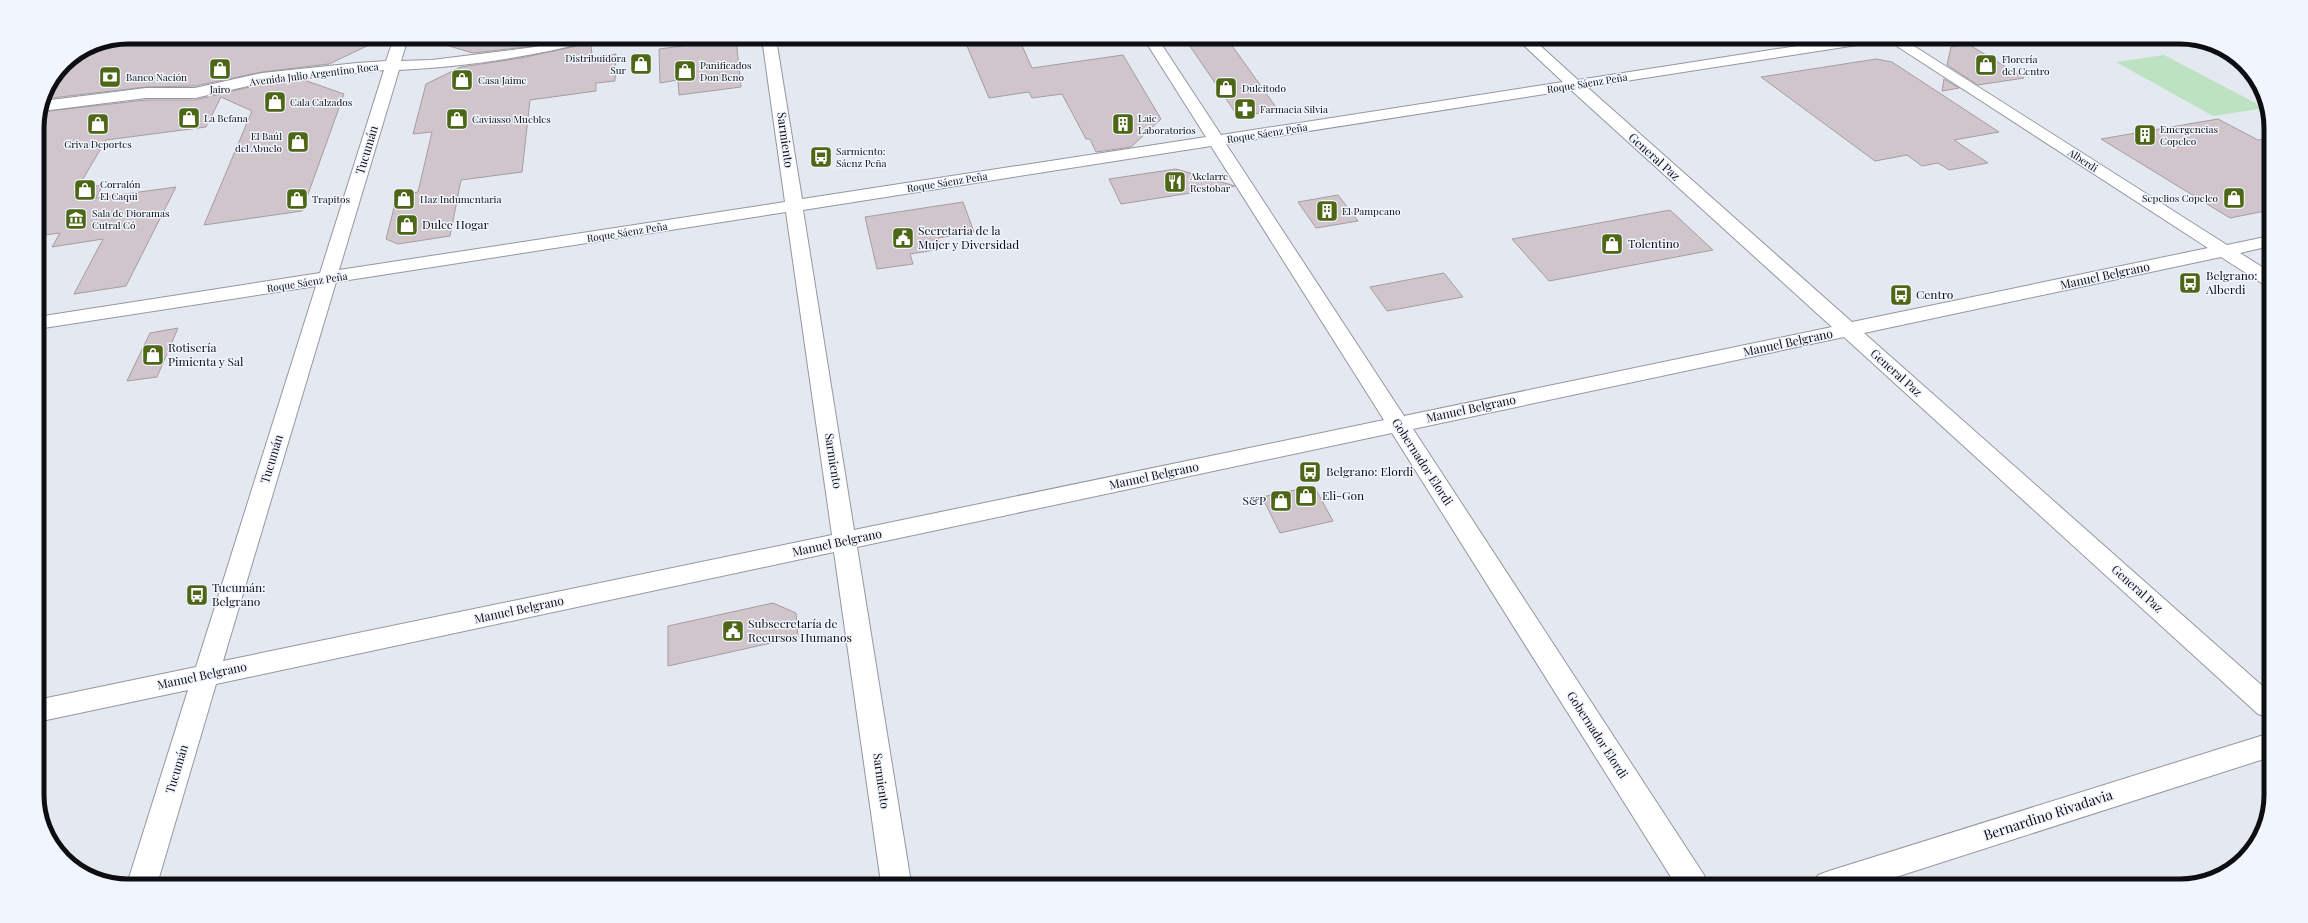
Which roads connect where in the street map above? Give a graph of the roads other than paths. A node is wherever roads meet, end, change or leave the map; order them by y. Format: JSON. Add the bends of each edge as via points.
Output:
{"nodes":[{"id":1,"x":399,"y":44,"type":"edge"},
{"id":2,"x":561,"y":44,"type":"edge"},
{"id":3,"x":770,"y":44,"type":"edge"},
{"id":4,"x":1154,"y":44,"type":"edge"},
{"id":5,"x":1529,"y":44,"type":"edge"},
{"id":6,"x":1838,"y":44,"type":"edge"},
{"id":7,"x":1901,"y":44,"type":"edge"},
{"id":8,"x":392,"y":66,"type":"junction"},
{"id":9,"x":1574,"y":85,"type":"junction"},
{"id":10,"x":47,"y":105,"type":"edge"},
{"id":11,"x":1216,"y":140,"type":"junction"},
{"id":12,"x":794,"y":206,"type":"junction"},
{"id":13,"x":2264,"y":242,"type":"edge"},
{"id":14,"x":2224,"y":251,"type":"junction"},
{"id":15,"x":2264,"y":276,"type":"edge"},
{"id":16,"x":327,"y":278,"type":"junction"},
{"id":17,"x":44,"y":322,"type":"edge"},
{"id":18,"x":1848,"y":330,"type":"junction"},
{"id":19,"x":1398,"y":424,"type":"junction"},
{"id":20,"x":845,"y":541,"type":"junction"},
{"id":21,"x":206,"y":676,"type":"junction"},
{"id":22,"x":2264,"y":703,"type":"edge"},
{"id":23,"x":44,"y":710,"type":"edge"},
{"id":24,"x":2264,"y":747,"type":"edge"},
{"id":25,"x":144,"y":879,"type":"edge"},
{"id":26,"x":895,"y":879,"type":"edge"},
{"id":27,"x":1689,"y":879,"type":"edge"},
{"id":28,"x":1848,"y":879,"type":"edge"}],
"edges":[{"from":1,"to":8,"type":"street","name":"Tucumán"},
{"from":2,"to":8,"type":"street","name":"Avenida Julio Argentino Roca","via":[[526,52],[428,65]]},
{"from":3,"to":12,"type":"street","name":"Sarmiento"},
{"from":4,"to":11,"type":"street","name":"Gobernador Elordi"},
{"from":5,"to":9,"type":"street","name":"General Paz"},
{"from":6,"to":9,"type":"street","name":"Roque Sáenz Peña"},
{"from":7,"to":14,"type":"street","name":"Alberdi"},
{"from":8,"to":10,"type":"street","name":"Avenida Julio Argentino Roca","via":[[357,67],[270,77],[195,93],[146,93]]},
{"from":8,"to":16,"type":"street","name":"Tucumán"},
{"from":9,"to":11,"type":"street","name":"Roque Sáenz Peña"},
{"from":9,"to":18,"type":"street","name":"General Paz"},
{"from":11,"to":12,"type":"street","name":"Roque Sáenz Peña"},
{"from":11,"to":19,"type":"street","name":"Gobernador Elordi"},
{"from":12,"to":16,"type":"street","name":"Roque Sáenz Peña"},
{"from":12,"to":20,"type":"street","name":"Sarmiento"},
{"from":13,"to":14,"type":"street","name":"Manuel Belgrano"},
{"from":14,"to":15,"type":"street","name":"Alberdi"},
{"from":14,"to":18,"type":"street","name":"Manuel Belgrano"},
{"from":16,"to":17,"type":"street","name":"Roque Sáenz Peña"},
{"from":16,"to":21,"type":"street","name":"Tucumán"},
{"from":18,"to":19,"type":"street","name":"Manuel Belgrano"},
{"from":18,"to":22,"type":"street","name":"General Paz"},
{"from":19,"to":20,"type":"street","name":"Manuel Belgrano"},
{"from":19,"to":27,"type":"street","name":"Gobernador Elordi"},
{"from":20,"to":21,"type":"street","name":"Manuel Belgrano"},
{"from":20,"to":26,"type":"street","name":"Sarmiento"},
{"from":21,"to":23,"type":"street","name":"Manuel Belgrano"},
{"from":21,"to":25,"type":"street","name":"Tucumán"},
{"from":24,"to":28,"type":"street","name":"Bernardino Rivadavia"}]}
